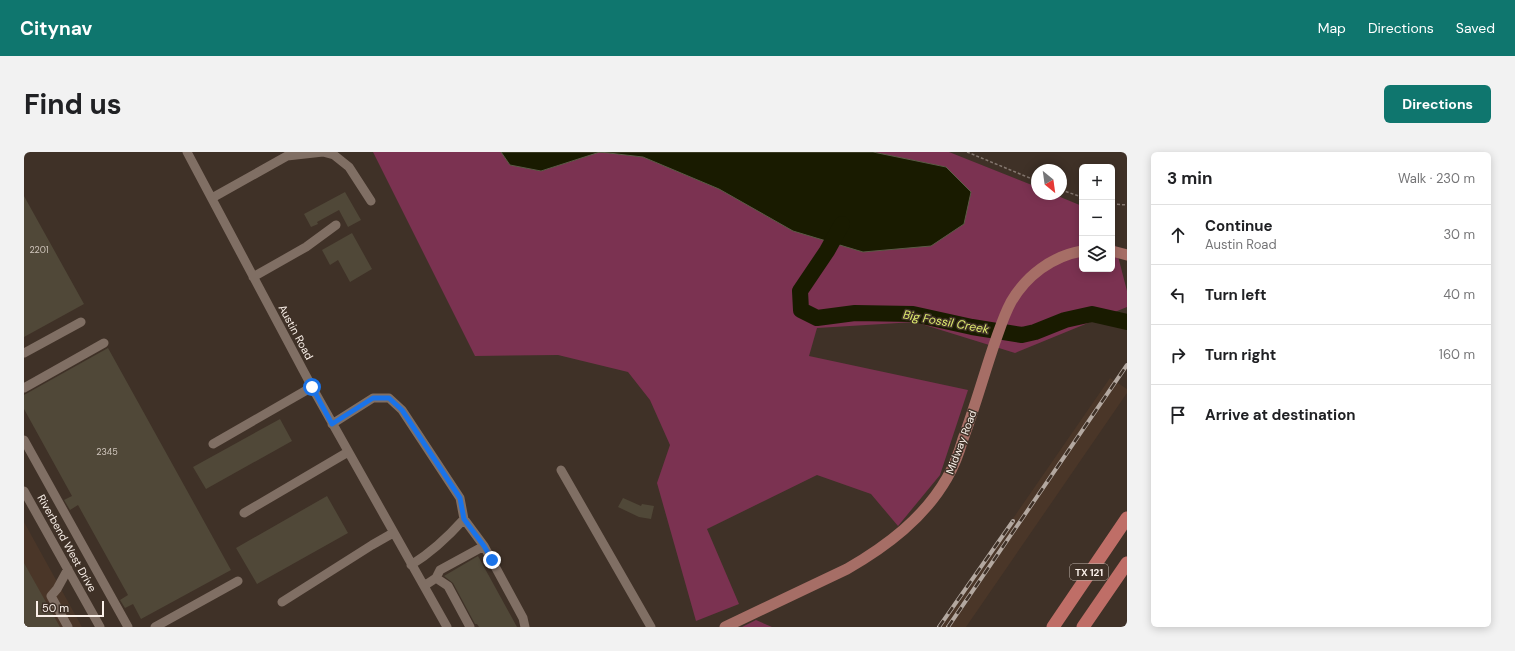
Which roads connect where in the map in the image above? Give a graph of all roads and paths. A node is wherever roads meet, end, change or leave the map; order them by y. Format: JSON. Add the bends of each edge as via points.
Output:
{"nodes":[{"id":1,"x":187,"y":152,"type":"edge"},
{"id":2,"x":966,"y":152,"type":"edge"},
{"id":3,"x":1031,"y":179,"type":"edge"},
{"id":4,"x":1067,"y":192,"type":"edge"},
{"id":5,"x":1079,"y":196,"type":"edge"},
{"id":6,"x":212,"y":198,"type":"junction"},
{"id":7,"x":371,"y":201,"type":"dead end"},
{"id":8,"x":1115,"y":204,"type":"edge"},
{"id":9,"x":1127,"y":206,"type":"edge"},
{"id":10,"x":336,"y":225,"type":"dead end"},
{"id":11,"x":1079,"y":252,"type":"edge"},
{"id":12,"x":1115,"y":252,"type":"edge"},
{"id":13,"x":1127,"y":255,"type":"edge"},
{"id":14,"x":253,"y":276,"type":"junction"},
{"id":15,"x":81,"y":322,"type":"dead end"},
{"id":16,"x":104,"y":343,"type":"dead end"},
{"id":17,"x":24,"y":353,"type":"edge"},
{"id":18,"x":312,"y":387,"type":"junction"},
{"id":19,"x":24,"y":388,"type":"edge"},
{"id":20,"x":332,"y":424,"type":"junction"},
{"id":21,"x":24,"y":440,"type":"edge"},
{"id":22,"x":213,"y":444,"type":"dead end"},
{"id":23,"x":348,"y":452,"type":"junction"},
{"id":24,"x":561,"y":470,"type":"dead end"},
{"id":25,"x":24,"y":491,"type":"edge"},
{"id":26,"x":244,"y":513,"type":"dead end"},
{"id":27,"x":1127,"y":518,"type":"edge"},
{"id":28,"x":464,"y":519,"type":"junction"},
{"id":29,"x":393,"y":533,"type":"junction"},
{"id":30,"x":484,"y":546,"type":"junction"},
{"id":31,"x":1127,"y":563,"type":"edge"},
{"id":32,"x":412,"y":565,"type":"junction"},
{"id":33,"x":68,"y":569,"type":"junction"},
{"id":34,"x":436,"y":578,"type":"junction"},
{"id":35,"x":238,"y":581,"type":"dead end"},
{"id":36,"x":424,"y":586,"type":"junction"},
{"id":37,"x":282,"y":602,"type":"dead end"},
{"id":38,"x":68,"y":627,"type":"edge"},
{"id":39,"x":100,"y":627,"type":"edge"},
{"id":40,"x":128,"y":627,"type":"edge"},
{"id":41,"x":155,"y":627,"type":"edge"},
{"id":42,"x":447,"y":627,"type":"edge"},
{"id":43,"x":470,"y":627,"type":"edge"},
{"id":44,"x":525,"y":627,"type":"edge"},
{"id":45,"x":651,"y":627,"type":"edge"},
{"id":46,"x":725,"y":627,"type":"edge"},
{"id":47,"x":1053,"y":627,"type":"edge"},
{"id":48,"x":1083,"y":627,"type":"edge"}],
"edges":[{"from":1,"to":6,"type":"street","name":"Austin Road"},
{"from":2,"to":3,"type":"path"},
{"from":4,"to":5,"type":"path"},
{"from":6,"to":7,"type":"street","via":[[287,156],[323,152],[334,155],[349,167]]},
{"from":6,"to":14,"type":"street","name":"Austin Road"},
{"from":8,"to":9,"type":"path"},
{"from":10,"to":14,"type":"street","via":[[306,247]]},
{"from":11,"to":46,"type":"main road","name":"Midway Road","via":[[1048,263],[1018,291],[1005,314],[953,467],[940,490],[919,515],[893,539],[863,560]]},
{"from":12,"to":13,"type":"main road"},
{"from":14,"to":18,"type":"street","name":"Austin Road"},
{"from":15,"to":17,"type":"street"},
{"from":16,"to":19,"type":"street"},
{"from":18,"to":20,"type":"street","name":"Austin Road"},
{"from":18,"to":22,"type":"street"},
{"from":20,"to":23,"type":"street","name":"Austin Road"},
{"from":20,"to":28,"type":"street","via":[[373,398],[389,398],[402,410],[460,498]]},
{"from":21,"to":40,"type":"street"},
{"from":23,"to":26,"type":"street"},
{"from":23,"to":29,"type":"street","name":"Austin Road"},
{"from":24,"to":45,"type":"street"},
{"from":25,"to":33,"type":"street","name":"Riverbend West Drive"},
{"from":27,"to":47,"type":"highway","number":"TX 121"},
{"from":28,"to":30,"type":"street"},
{"from":28,"to":32,"type":"street","via":[[446,539]]},
{"from":29,"to":32,"type":"street","name":"Austin Road"},
{"from":29,"to":37,"type":"street"},
{"from":30,"to":34,"type":"street","via":[[440,570]]},
{"from":30,"to":44,"type":"street","via":[[523,618]]},
{"from":31,"to":48,"type":"highway","number":"TX 121"},
{"from":32,"to":36,"type":"street","name":"Austin Road"},
{"from":33,"to":38,"type":"street","via":[[51,596]]},
{"from":33,"to":39,"type":"street","name":"Riverbend West Drive"},
{"from":34,"to":36,"type":"street"},
{"from":34,"to":43,"type":"street","via":[[448,586]]},
{"from":35,"to":41,"type":"street"},
{"from":36,"to":42,"type":"street","name":"Austin Road"}]}
